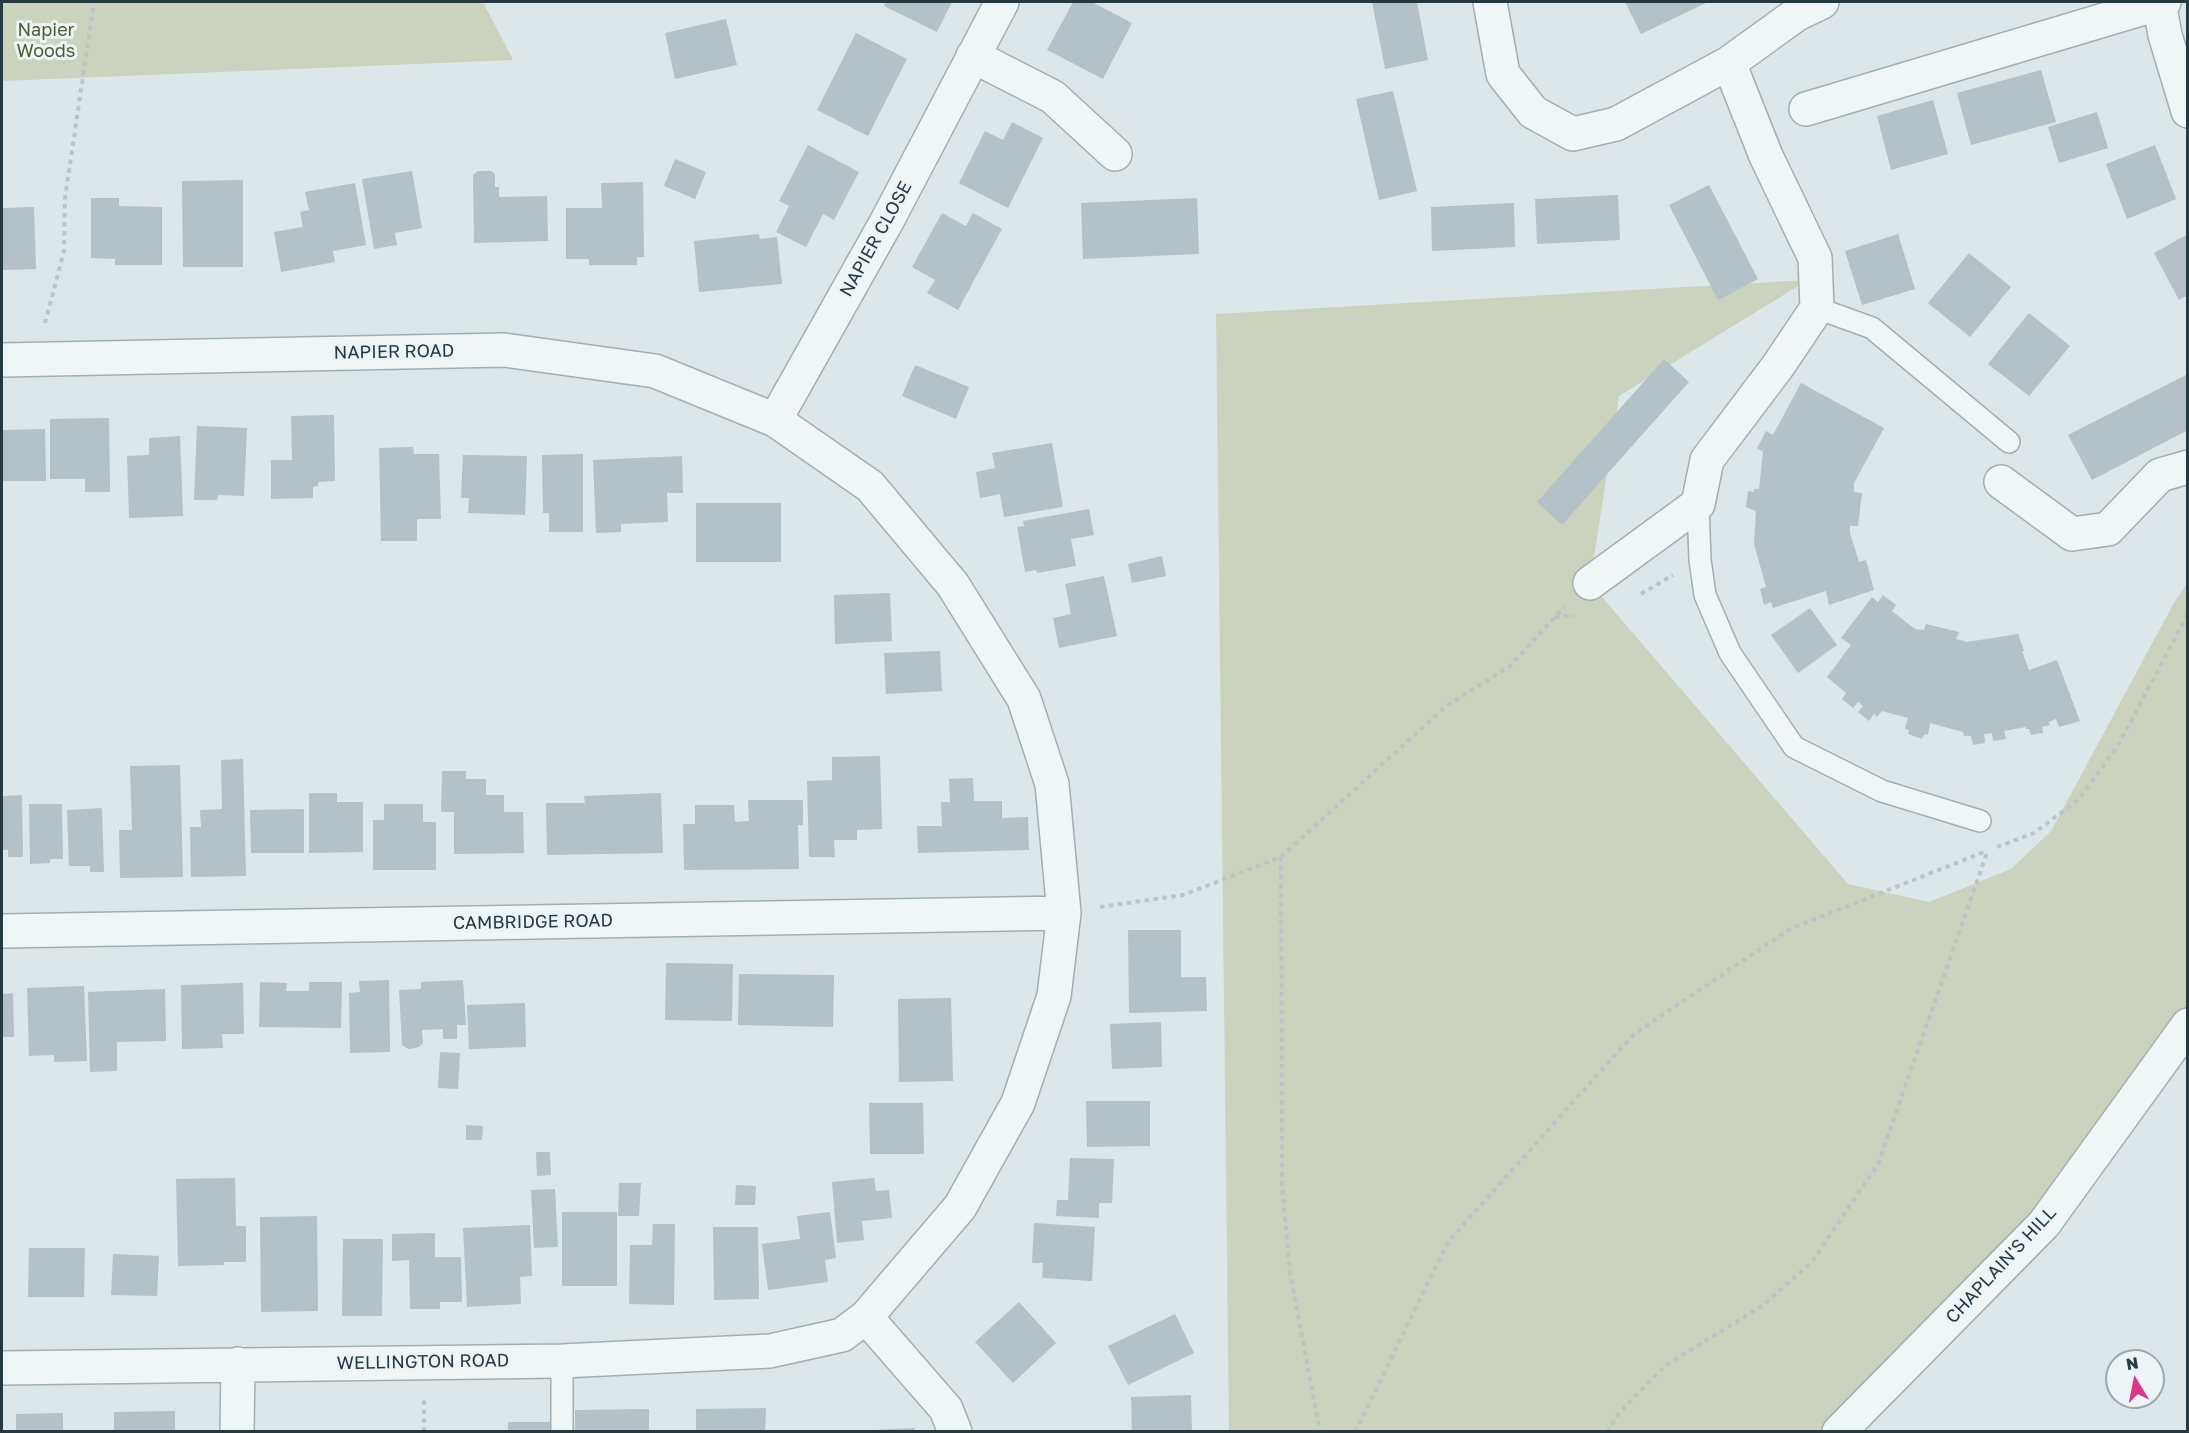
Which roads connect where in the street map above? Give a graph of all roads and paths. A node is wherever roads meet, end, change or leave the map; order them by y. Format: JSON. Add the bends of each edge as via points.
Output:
{"nodes":[{"id":1,"x":94,"y":2,"type":"edge"},
{"id":2,"x":1002,"y":2,"type":"edge"},
{"id":3,"x":1490,"y":2,"type":"edge"},
{"id":4,"x":2161,"y":2,"type":"edge"},
{"id":5,"x":1804,"y":6,"type":"edge"},
{"id":6,"x":973,"y":56,"type":"junction"},
{"id":7,"x":1729,"y":63,"type":"junction"},
{"id":8,"x":1806,"y":109,"type":"dead end"},
{"id":9,"x":2187,"y":111,"type":"edge"},
{"id":10,"x":1115,"y":154,"type":"dead end"},
{"id":11,"x":1817,"y":308,"type":"junction"},
{"id":12,"x":40,"y":359,"type":"junction"},
{"id":13,"x":2,"y":360,"type":"edge"},
{"id":14,"x":775,"y":420,"type":"junction"},
{"id":15,"x":2009,"y":442,"type":"dead end"},
{"id":16,"x":2187,"y":467,"type":"edge"},
{"id":17,"x":2001,"y":482,"type":"dead end"},
{"id":18,"x":1698,"y":504,"type":"junction"},
{"id":19,"x":1579,"y":593,"type":"joint"},
{"id":20,"x":2187,"y":614,"type":"edge"},
{"id":21,"x":1980,"y":822,"type":"dead end"},
{"id":22,"x":1989,"y":850,"type":"junction"},
{"id":23,"x":1281,"y":857,"type":"junction"},
{"id":24,"x":1064,"y":913,"type":"junction"},
{"id":25,"x":2,"y":931,"type":"edge"},
{"id":26,"x":2187,"y":1025,"type":"edge"},
{"id":27,"x":854,"y":1326,"type":"junction"},
{"id":28,"x":562,"y":1360,"type":"junction"},
{"id":29,"x":238,"y":1364,"type":"junction"},
{"id":30,"x":2,"y":1368,"type":"edge"},
{"id":31,"x":237,"y":1431,"type":"edge"},
{"id":32,"x":562,"y":1431,"type":"edge"},
{"id":33,"x":955,"y":1431,"type":"edge"},
{"id":34,"x":1320,"y":1431,"type":"edge"},
{"id":35,"x":1355,"y":1431,"type":"edge"},
{"id":36,"x":1607,"y":1431,"type":"edge"},
{"id":37,"x":1839,"y":1431,"type":"edge"}],
"edges":[{"from":1,"to":12,"type":"path","via":[[65,198],[64,251],[43,329]]},
{"from":2,"to":6,"type":"street","name":"NAPIER CLOSE"},
{"from":3,"to":7,"type":"street","via":[[1503,74],[1533,112],[1573,134],[1616,124]]},
{"from":4,"to":8,"type":"street"},
{"from":4,"to":9,"type":"street","via":[[2165,35]]},
{"from":5,"to":7,"type":"street"},
{"from":6,"to":10,"type":"street","via":[[1053,97]]},
{"from":6,"to":14,"type":"street","name":"NAPIER CLOSE","via":[[887,221]]},
{"from":7,"to":11,"type":"street","via":[[1766,156],[1815,258]]},
{"from":11,"to":15,"type":"lane","via":[[1872,328]]},
{"from":11,"to":18,"type":"street","via":[[1707,460]]},
{"from":12,"to":13,"type":"street","name":"NAPIER ROAD"},
{"from":12,"to":14,"type":"street","name":"NAPIER ROAD","via":[[504,350],[655,371]]},
{"from":14,"to":24,"type":"street","name":"NAPIER ROAD","via":[[870,486],[953,585],[1024,699],[1052,784]]},
{"from":16,"to":17,"type":"street","via":[[2160,475],[2108,529],[2072,534]]},
{"from":18,"to":19,"type":"street"},
{"from":18,"to":21,"type":"lane","via":[[1705,595],[1730,653],[1794,747],[1882,790]]},
{"from":19,"to":23,"type":"path","via":[[1510,666],[1445,707]]},
{"from":20,"to":22,"type":"path","via":[[2117,747],[2078,800],[2034,833]]},
{"from":22,"to":35,"type":"path","via":[[1790,929],[1634,1034],[1449,1242]]},
{"from":22,"to":36,"type":"path","via":[[1882,1153],[1871,1174],[1812,1263],[1762,1306],[1666,1365],[1619,1413]]},
{"from":23,"to":24,"type":"path","via":[[1183,896]]},
{"from":23,"to":34,"type":"path","via":[[1282,1184],[1290,1274]]},
{"from":24,"to":25,"type":"street","name":"CAMBRIDGE ROAD"},
{"from":24,"to":27,"type":"street","name":"NAPIER ROAD","via":[[1054,996],[1018,1103],[960,1207]]},
{"from":26,"to":37,"type":"street","name":"CHAPLAIN'S HILL","via":[[2044,1224]]},
{"from":27,"to":28,"type":"street","name":"WELLINGTON ROAD","via":[[770,1351]]},
{"from":27,"to":33,"type":"street","via":[[946,1409]]},
{"from":28,"to":29,"type":"street","name":"WELLINGTON ROAD"},
{"from":28,"to":32,"type":"lane"},
{"from":29,"to":30,"type":"street","name":"WELLINGTON ROAD"},
{"from":29,"to":31,"type":"street"}]}
